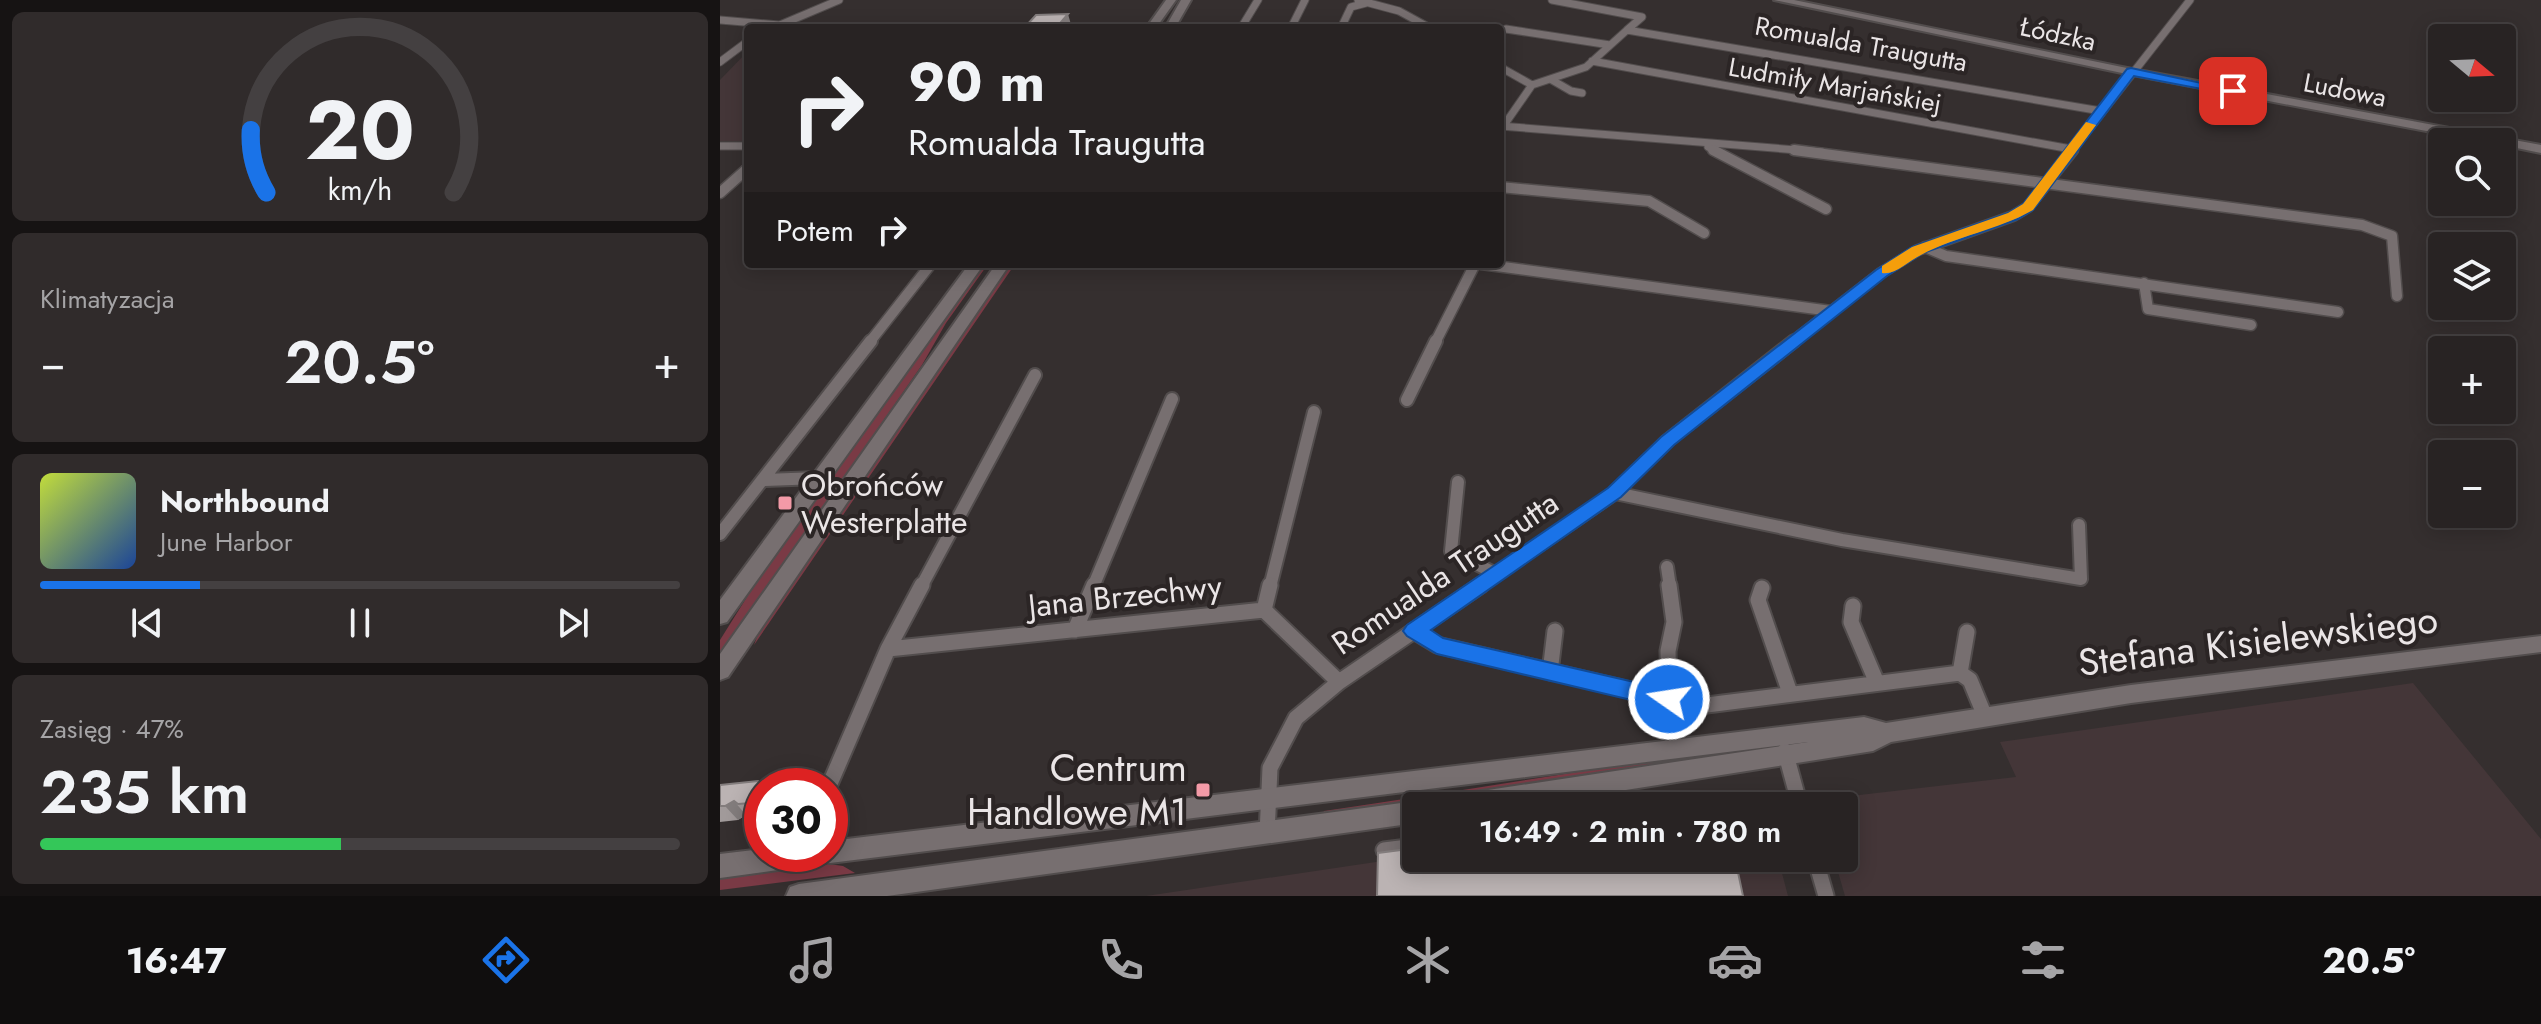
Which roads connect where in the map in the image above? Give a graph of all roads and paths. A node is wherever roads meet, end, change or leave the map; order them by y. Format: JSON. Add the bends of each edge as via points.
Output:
{"nodes":[{"id":1,"x":838,"y":0,"type":"edge"},
{"id":2,"x":1171,"y":0,"type":"edge"},
{"id":3,"x":1186,"y":0,"type":"edge"},
{"id":4,"x":1258,"y":0,"type":"edge"},
{"id":5,"x":1305,"y":0,"type":"edge"},
{"id":6,"x":1358,"y":0,"type":"edge"},
{"id":7,"x":1552,"y":0,"type":"edge"},
{"id":8,"x":1779,"y":0,"type":"edge"},
{"id":9,"x":2190,"y":0,"type":"edge"},
{"id":10,"x":1369,"y":2,"type":"edge"},
{"id":11,"x":720,"y":20,"type":"edge"},
{"id":12,"x":757,"y":24,"type":"edge"},
{"id":13,"x":781,"y":24,"type":"edge"},
{"id":14,"x":1154,"y":24,"type":"edge"},
{"id":15,"x":1172,"y":24,"type":"edge"},
{"id":16,"x":1243,"y":24,"type":"edge"},
{"id":17,"x":1293,"y":24,"type":"edge"},
{"id":18,"x":1343,"y":24,"type":"edge"},
{"id":19,"x":1423,"y":24,"type":"edge"},
{"id":20,"x":1506,"y":29,"type":"dead end"},
{"id":21,"x":1627,"y":30,"type":"junction"},
{"id":22,"x":744,"y":44,"type":"edge"},
{"id":23,"x":1610,"y":45,"type":"junction"},
{"id":24,"x":1592,"y":61,"type":"junction"},
{"id":25,"x":720,"y":62,"type":"edge"},
{"id":26,"x":1504,"y":70,"type":"edge"},
{"id":27,"x":2136,"y":73,"type":"junction"},
{"id":28,"x":1552,"y":80,"type":"junction"},
{"id":29,"x":1532,"y":85,"type":"junction"},
{"id":30,"x":1582,"y":93,"type":"dead end"},
{"id":31,"x":2101,"y":111,"type":"junction"},
{"id":32,"x":1504,"y":124,"type":"edge"},
{"id":33,"x":1504,"y":128,"type":"edge"},
{"id":34,"x":1705,"y":145,"type":"junction"},
{"id":35,"x":720,"y":146,"type":"edge"},
{"id":36,"x":744,"y":146,"type":"edge"},
{"id":37,"x":2071,"y":149,"type":"junction"},
{"id":38,"x":2541,"y":149,"type":"edge"},
{"id":39,"x":744,"y":172,"type":"edge"},
{"id":40,"x":2048,"y":183,"type":"junction"},
{"id":41,"x":1504,"y":187,"type":"edge"},
{"id":42,"x":720,"y":193,"type":"edge"},
{"id":43,"x":1826,"y":209,"type":"dead end"},
{"id":44,"x":1704,"y":233,"type":"dead end"},
{"id":45,"x":1925,"y":247,"type":"junction"},
{"id":46,"x":1504,"y":267,"type":"edge"},
{"id":47,"x":928,"y":268,"type":"edge"},
{"id":48,"x":974,"y":268,"type":"edge"},
{"id":49,"x":1000,"y":268,"type":"edge"},
{"id":50,"x":1476,"y":268,"type":"edge"},
{"id":51,"x":2144,"y":283,"type":"junction"},
{"id":52,"x":2397,"y":296,"type":"dead end"},
{"id":53,"x":1831,"y":311,"type":"junction"},
{"id":54,"x":2338,"y":312,"type":"dead end"},
{"id":55,"x":2251,"y":325,"type":"dead end"},
{"id":56,"x":1035,"y":375,"type":"dead end"},
{"id":57,"x":1172,"y":399,"type":"dead end"},
{"id":58,"x":1407,"y":400,"type":"dead end"},
{"id":59,"x":1314,"y":412,"type":"dead end"},
{"id":60,"x":818,"y":478,"type":"junction"},
{"id":61,"x":765,"y":480,"type":"junction"},
{"id":62,"x":1458,"y":482,"type":"dead end"},
{"id":63,"x":1615,"y":493,"type":"junction"},
{"id":64,"x":2079,"y":525,"type":"dead end"},
{"id":65,"x":720,"y":534,"type":"edge"},
{"id":66,"x":1667,"y":567,"type":"dead end"},
{"id":67,"x":1496,"y":574,"type":"junction"},
{"id":68,"x":1762,"y":588,"type":"dead end"},
{"id":69,"x":1853,"y":606,"type":"dead end"},
{"id":70,"x":1264,"y":610,"type":"junction"},
{"id":71,"x":720,"y":616,"type":"edge"},
{"id":72,"x":1075,"y":630,"type":"junction"},
{"id":73,"x":1414,"y":631,"type":"junction"},
{"id":74,"x":1555,"y":631,"type":"dead end"},
{"id":75,"x":1967,"y":632,"type":"dead end"},
{"id":76,"x":2541,"y":644,"type":"edge"},
{"id":77,"x":888,"y":649,"type":"junction"},
{"id":78,"x":720,"y":671,"type":"edge"},
{"id":79,"x":1550,"y":672,"type":"junction"},
{"id":80,"x":1960,"y":673,"type":"junction"},
{"id":81,"x":1339,"y":682,"type":"junction"},
{"id":82,"x":1877,"y":683,"type":"junction"},
{"id":83,"x":1790,"y":693,"type":"junction"},
{"id":84,"x":1669,"y":699,"type":"junction"},
{"id":85,"x":1984,"y":714,"type":"junction"},
{"id":86,"x":1783,"y":746,"type":"junction"},
{"id":87,"x":837,"y":768,"type":"edge"},
{"id":88,"x":1532,"y":792,"type":"edge"},
{"id":89,"x":1796,"y":792,"type":"edge"},
{"id":90,"x":1268,"y":798,"type":"junction"},
{"id":91,"x":1402,"y":814,"type":"edge"},
{"id":92,"x":1267,"y":834,"type":"junction"},
{"id":93,"x":1402,"y":848,"type":"edge"},
{"id":94,"x":848,"y":850,"type":"edge"},
{"id":95,"x":1384,"y":850,"type":"edge"},
{"id":96,"x":744,"y":863,"type":"edge"},
{"id":97,"x":720,"y":866,"type":"edge"},
{"id":98,"x":1819,"y":872,"type":"edge"},
{"id":99,"x":799,"y":896,"type":"edge"},
{"id":100,"x":1826,"y":896,"type":"edge"}],
"edges":[{"from":1,"to":13,"type":"street"},
{"from":2,"to":14,"type":"main road"},
{"from":3,"to":15,"type":"main road"},
{"from":4,"to":16,"type":"street"},
{"from":5,"to":17,"type":"street"},
{"from":6,"to":10,"type":"street"},
{"from":7,"to":21,"type":"street","via":[[1642,17]]},
{"from":8,"to":27,"type":"main road","name":"Łódzka"},
{"from":9,"to":27,"type":"street","name":"Romualda Traugutta"},
{"from":10,"to":18,"type":"street","via":[[1351,7]]},
{"from":10,"to":19,"type":"street"},
{"from":11,"to":12,"type":"street"},
{"from":20,"to":23,"type":"street"},
{"from":21,"to":23,"type":"street"},
{"from":21,"to":31,"type":"street","name":"Romualda Traugutta"},
{"from":22,"to":25,"type":"street"},
{"from":23,"to":24,"type":"street"},
{"from":24,"to":28,"type":"street"},
{"from":24,"to":37,"type":"street","name":"Ludmiły Marjańskiej"},
{"from":26,"to":29,"type":"street"},
{"from":27,"to":31,"type":"street","name":"Romualda Traugutta"},
{"from":27,"to":38,"type":"main road","name":"Ludowa"},
{"from":28,"to":29,"type":"street"},
{"from":28,"to":30,"type":"street"},
{"from":29,"to":32,"type":"street"},
{"from":31,"to":37,"type":"street","name":"Romualda Traugutta"},
{"from":33,"to":34,"type":"street"},
{"from":34,"to":40,"type":"street","via":[[1809,150]]},
{"from":34,"to":43,"type":"street"},
{"from":35,"to":36,"type":"street"},
{"from":37,"to":40,"type":"street","name":"Romualda Traugutta"},
{"from":39,"to":42,"type":"street"},
{"from":40,"to":45,"type":"street","name":"Romualda Traugutta","via":[[2013,216]]},
{"from":40,"to":52,"type":"street","via":[[2374,227],[2392,236]]},
{"from":41,"to":44,"type":"street","via":[[1649,201]]},
{"from":45,"to":51,"type":"street","via":[[1946,256]]},
{"from":45,"to":53,"type":"street","name":"Romualda Traugutta"},
{"from":46,"to":53,"type":"street"},
{"from":47,"to":61,"type":"street"},
{"from":48,"to":60,"type":"main road"},
{"from":49,"to":78,"type":"main road"},
{"from":50,"to":58,"type":"street"},
{"from":51,"to":54,"type":"street"},
{"from":51,"to":55,"type":"street","via":[[2148,309]]},
{"from":53,"to":63,"type":"street","name":"Romualda Traugutta","via":[[1667,441]]},
{"from":56,"to":77,"type":"street"},
{"from":57,"to":72,"type":"street"},
{"from":59,"to":70,"type":"street"},
{"from":60,"to":61,"type":"street"},
{"from":60,"to":71,"type":"main road"},
{"from":61,"to":65,"type":"street"},
{"from":62,"to":67,"type":"street","via":[[1451,551]]},
{"from":63,"to":64,"type":"street","via":[[1842,540],[2081,579]]},
{"from":63,"to":67,"type":"street","name":"Romualda Traugutta"},
{"from":66,"to":84,"type":"street","via":[[1674,622],[1668,651]]},
{"from":67,"to":73,"type":"street","name":"Romualda Traugutta"},
{"from":68,"to":83,"type":"street","via":[[1758,600]]},
{"from":69,"to":82,"type":"street","via":[[1851,622]]},
{"from":70,"to":72,"type":"street","name":"Jana Brzechwy"},
{"from":70,"to":81,"type":"street","name":"Jana Brzechwy"},
{"from":72,"to":77,"type":"street","name":"Jana Brzechwy"},
{"from":73,"to":79,"type":"street","via":[[1437,645]]},
{"from":73,"to":81,"type":"street","name":"Romualda Traugutta"},
{"from":74,"to":79,"type":"street"},
{"from":75,"to":80,"type":"street"},
{"from":76,"to":85,"type":"main road","name":"Stefana Kisielewskiego"},
{"from":77,"to":87,"type":"street"},
{"from":79,"to":84,"type":"street"},
{"from":80,"to":82,"type":"street"},
{"from":80,"to":85,"type":"street","via":[[1970,680]]},
{"from":81,"to":90,"type":"street","name":"Romualda Traugutta","via":[[1296,718],[1273,758]]},
{"from":82,"to":83,"type":"street"},
{"from":83,"to":84,"type":"street","via":[[1699,706]]},
{"from":85,"to":86,"type":"main road","name":"Stefana Kisielewskiego","via":[[1886,733],[1873,741]]},
{"from":86,"to":88,"type":"main road","name":"Stefana Kisielewskiego"},
{"from":86,"to":89,"type":"street"},
{"from":86,"to":90,"type":"main road","name":"Stefana Kisielewskiego"},
{"from":90,"to":92,"type":"street","name":"Romualda Traugutta"},
{"from":90,"to":94,"type":"main road","name":"Stefana Kisielewskiego"},
{"from":91,"to":92,"type":"main road"},
{"from":92,"to":99,"type":"main road"},
{"from":93,"to":95,"type":"street"},
{"from":96,"to":97,"type":"main road"},
{"from":98,"to":100,"type":"street"}]}
